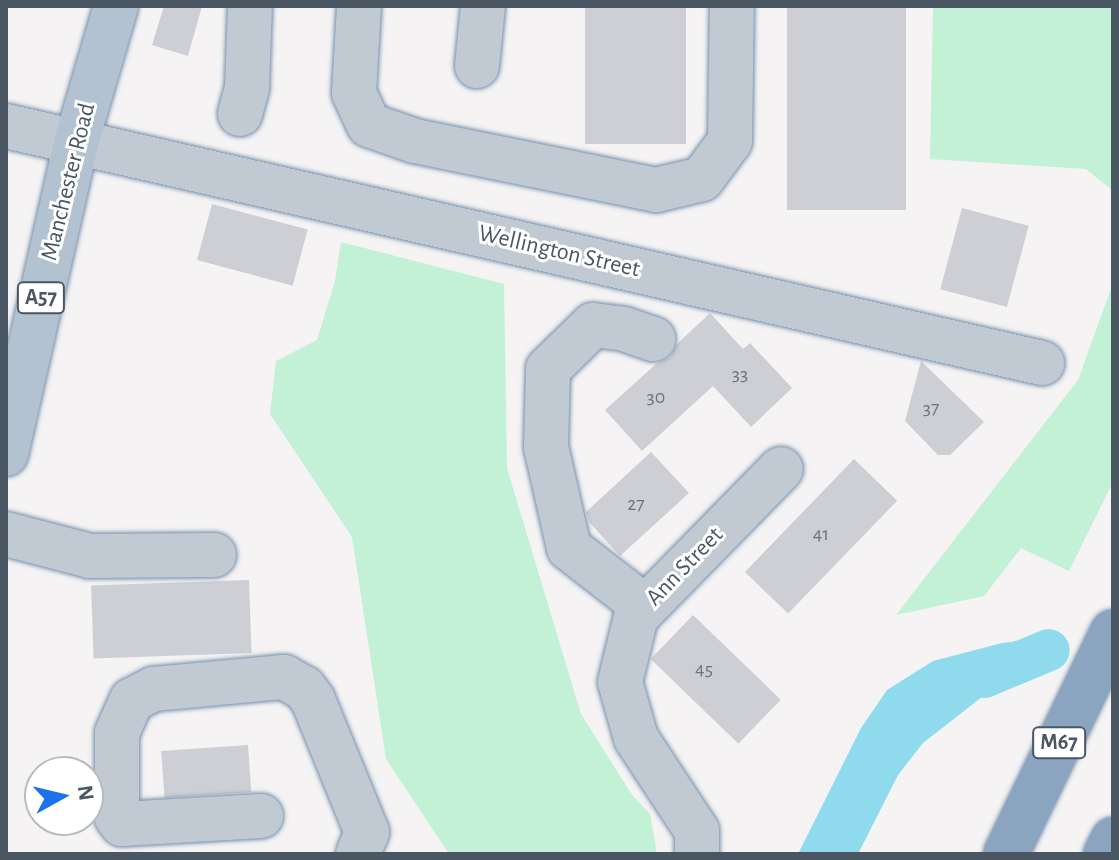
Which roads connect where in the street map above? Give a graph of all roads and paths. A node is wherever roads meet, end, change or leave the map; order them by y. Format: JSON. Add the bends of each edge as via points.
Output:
{"nodes":[{"id":1,"x":116,"y":6,"type":"edge"},
{"id":2,"x":250,"y":6,"type":"edge"},
{"id":3,"x":359,"y":6,"type":"edge"},
{"id":4,"x":483,"y":6,"type":"edge"},
{"id":5,"x":732,"y":6,"type":"edge"},
{"id":6,"x":477,"y":66,"type":"dead end"},
{"id":7,"x":240,"y":114,"type":"dead end"},
{"id":8,"x":6,"y":126,"type":"edge"},
{"id":9,"x":76,"y":143,"type":"junction"},
{"id":10,"x":653,"y":339,"type":"dead end"},
{"id":11,"x":1042,"y":363,"type":"dead end"},
{"id":12,"x":6,"y":454,"type":"edge"},
{"id":13,"x":781,"y":469,"type":"dead end"},
{"id":14,"x":6,"y":534,"type":"edge"},
{"id":15,"x":214,"y":555,"type":"dead end"},
{"id":16,"x":645,"y":607,"type":"junction"},
{"id":17,"x":1113,"y":632,"type":"edge"},
{"id":18,"x":261,"y":816,"type":"dead end"},
{"id":19,"x":1113,"y":840,"type":"edge"},
{"id":20,"x":358,"y":854,"type":"edge"},
{"id":21,"x":697,"y":854,"type":"edge"},
{"id":22,"x":1006,"y":854,"type":"edge"},
{"id":23,"x":1106,"y":854,"type":"edge"}],
"edges":[{"from":1,"to":9,"type":"main road","name":"Manchester Road","number":"A57"},
{"from":2,"to":7,"type":"street","via":[[247,87]]},
{"from":3,"to":5,"type":"street","via":[[354,93],[369,125],[415,141],[656,190],[702,179],[730,141]]},
{"from":4,"to":6,"type":"street"},
{"from":8,"to":9,"type":"street","name":"Wellington Street"},
{"from":9,"to":11,"type":"street","name":"Wellington Street"},
{"from":9,"to":12,"type":"main road","name":"Manchester Road","number":"A57"},
{"from":10,"to":16,"type":"street","via":[[593,325],[548,369],[546,447],[569,548]]},
{"from":13,"to":16,"type":"street","name":"Ann Street"},
{"from":14,"to":15,"type":"street","via":[[90,556]]},
{"from":16,"to":21,"type":"street","name":"Ann Street","via":[[636,617],[620,682],[636,738],[697,831]]},
{"from":17,"to":22,"type":"highway","number":"M67"},
{"from":18,"to":20,"type":"street","via":[[122,824],[117,817],[117,733],[132,700],[154,689],[284,677],[304,688],[367,832]]},
{"from":19,"to":23,"type":"highway"}]}
